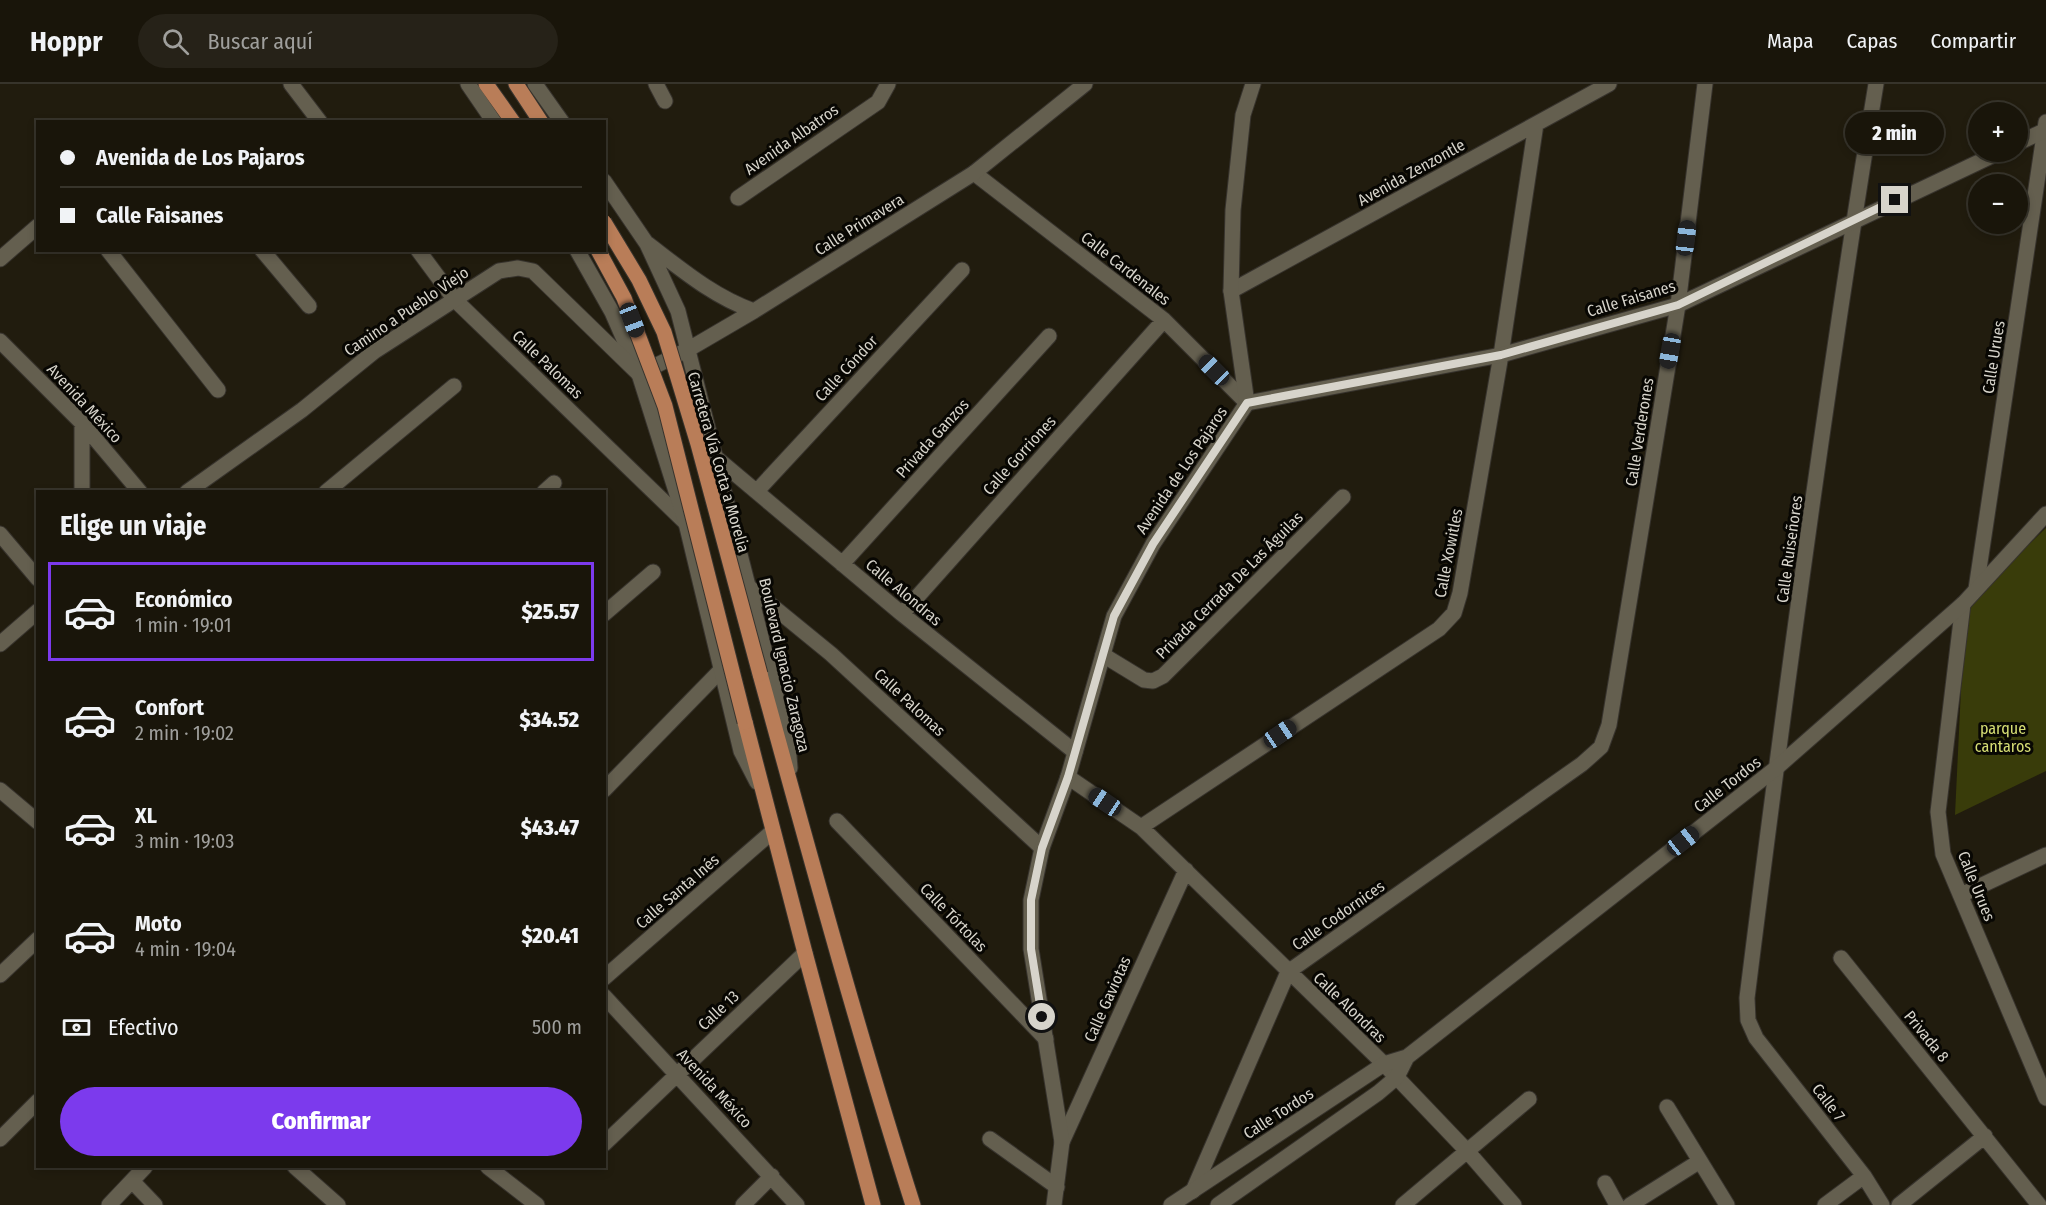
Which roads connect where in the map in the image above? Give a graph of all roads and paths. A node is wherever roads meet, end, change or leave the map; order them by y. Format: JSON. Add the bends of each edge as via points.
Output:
{"nodes":[{"id":1,"x":291,"y":84,"type":"edge"},
{"id":2,"x":468,"y":84,"type":"edge"},
{"id":3,"x":486,"y":84,"type":"edge"},
{"id":4,"x":516,"y":84,"type":"edge"},
{"id":5,"x":535,"y":84,"type":"edge"},
{"id":6,"x":656,"y":84,"type":"edge"},
{"id":7,"x":888,"y":84,"type":"edge"},
{"id":8,"x":1085,"y":84,"type":"edge"},
{"id":9,"x":1253,"y":84,"type":"edge"},
{"id":10,"x":1609,"y":84,"type":"edge"},
{"id":11,"x":1706,"y":84,"type":"edge"},
{"id":12,"x":1876,"y":84,"type":"edge"},
{"id":13,"x":665,"y":101,"type":"dead end"},
{"id":14,"x":318,"y":120,"type":"edge"},
{"id":15,"x":493,"y":120,"type":"edge"},
{"id":16,"x":512,"y":120,"type":"edge"},
{"id":17,"x":540,"y":120,"type":"edge"},
{"id":18,"x":561,"y":120,"type":"edge"},
{"id":19,"x":1536,"y":124,"type":"junction"},
{"id":20,"x":2046,"y":128,"type":"edge"},
{"id":21,"x":2028,"y":138,"type":"edge"},
{"id":22,"x":1979,"y":162,"type":"edge"},
{"id":23,"x":974,"y":173,"type":"junction"},
{"id":24,"x":606,"y":184,"type":"edge"},
{"id":25,"x":738,"y":198,"type":"dead end"},
{"id":26,"x":1854,"y":220,"type":"junction"},
{"id":27,"x":606,"y":225,"type":"edge"},
{"id":28,"x":36,"y":228,"type":"edge"},
{"id":29,"x":647,"y":244,"type":"junction"},
{"id":30,"x":110,"y":252,"type":"edge"},
{"id":31,"x":264,"y":252,"type":"edge"},
{"id":32,"x":419,"y":252,"type":"edge"},
{"id":33,"x":578,"y":252,"type":"edge"},
{"id":34,"x":598,"y":252,"type":"edge"},
{"id":35,"x":0,"y":259,"type":"edge"},
{"id":36,"x":962,"y":270,"type":"dead end"},
{"id":37,"x":1231,"y":291,"type":"junction"},
{"id":38,"x":455,"y":300,"type":"junction"},
{"id":39,"x":1678,"y":305,"type":"junction"},
{"id":40,"x":309,"y":306,"type":"dead end"},
{"id":41,"x":754,"y":311,"type":"junction"},
{"id":42,"x":1164,"y":320,"type":"junction"},
{"id":43,"x":1049,"y":336,"type":"dead end"},
{"id":44,"x":0,"y":341,"type":"edge"},
{"id":45,"x":689,"y":349,"type":"junction"},
{"id":46,"x":1501,"y":355,"type":"junction"},
{"id":47,"x":639,"y":374,"type":"junction"},
{"id":48,"x":454,"y":386,"type":"dead end"},
{"id":49,"x":218,"y":390,"type":"dead end"},
{"id":50,"x":1247,"y":403,"type":"junction"},
{"id":51,"x":82,"y":423,"type":"junction"},
{"id":52,"x":714,"y":456,"type":"junction"},
{"id":53,"x":82,"y":490,"type":"edge"},
{"id":54,"x":138,"y":490,"type":"edge"},
{"id":55,"x":190,"y":490,"type":"edge"},
{"id":56,"x":328,"y":490,"type":"edge"},
{"id":57,"x":757,"y":491,"type":"junction"},
{"id":58,"x":1343,"y":497,"type":"dead end"},
{"id":59,"x":2046,"y":514,"type":"edge"},
{"id":60,"x":686,"y":523,"type":"junction"},
{"id":61,"x":0,"y":534,"type":"edge"},
{"id":62,"x":842,"y":564,"type":"junction"},
{"id":63,"x":653,"y":572,"type":"dead end"},
{"id":64,"x":36,"y":577,"type":"edge"},
{"id":65,"x":749,"y":587,"type":"junction"},
{"id":66,"x":1976,"y":589,"type":"junction"},
{"id":67,"x":1963,"y":604,"type":"junction"},
{"id":68,"x":606,"y":612,"type":"edge"},
{"id":69,"x":36,"y":613,"type":"edge"},
{"id":70,"x":902,"y":614,"type":"junction"},
{"id":71,"x":0,"y":644,"type":"edge"},
{"id":72,"x":1103,"y":656,"type":"junction"},
{"id":73,"x":720,"y":671,"type":"junction"},
{"id":74,"x":1600,"y":747,"type":"joint"},
{"id":75,"x":1075,"y":752,"type":"junction"},
{"id":76,"x":1775,"y":769,"type":"junction"},
{"id":77,"x":1068,"y":777,"type":"junction"},
{"id":78,"x":606,"y":788,"type":"edge"},
{"id":79,"x":792,"y":791,"type":"junction"},
{"id":80,"x":763,"y":792,"type":"junction"},
{"id":81,"x":3,"y":797,"type":"edge"},
{"id":82,"x":36,"y":821,"type":"edge"},
{"id":83,"x":837,"y":821,"type":"dead end"},
{"id":84,"x":1141,"y":827,"type":"junction"},
{"id":85,"x":773,"y":831,"type":"junction"},
{"id":86,"x":1042,"y":848,"type":"junction"},
{"id":87,"x":2046,"y":855,"type":"edge"},
{"id":88,"x":1185,"y":870,"type":"junction"},
{"id":89,"x":1961,"y":895,"type":"junction"},
{"id":90,"x":36,"y":941,"type":"edge"},
{"id":91,"x":804,"y":953,"type":"junction"},
{"id":92,"x":1841,"y":958,"type":"dead end"},
{"id":93,"x":1288,"y":972,"type":"junction"},
{"id":94,"x":0,"y":975,"type":"edge"},
{"id":95,"x":606,"y":976,"type":"edge"},
{"id":96,"x":606,"y":998,"type":"edge"},
{"id":97,"x":1749,"y":1020,"type":"joint"},
{"id":98,"x":1046,"y":1039,"type":"junction"},
{"id":99,"x":1407,"y":1057,"type":"junction"},
{"id":100,"x":1384,"y":1064,"type":"junction"},
{"id":101,"x":677,"y":1074,"type":"junction"},
{"id":102,"x":2041,"y":1075,"type":"edge"},
{"id":103,"x":1397,"y":1077,"type":"junction"},
{"id":104,"x":2046,"y":1098,"type":"edge"},
{"id":105,"x":1529,"y":1099,"type":"dead end"},
{"id":106,"x":36,"y":1103,"type":"edge"},
{"id":107,"x":1667,"y":1107,"type":"dead end"},
{"id":108,"x":1985,"y":1137,"type":"junction"},
{"id":109,"x":0,"y":1138,"type":"edge"},
{"id":110,"x":990,"y":1139,"type":"dead end"},
{"id":111,"x":606,"y":1142,"type":"edge"},
{"id":112,"x":1062,"y":1142,"type":"junction"},
{"id":113,"x":1468,"y":1152,"type":"junction"},
{"id":114,"x":1700,"y":1161,"type":"junction"},
{"id":115,"x":144,"y":1168,"type":"edge"},
{"id":116,"x":296,"y":1168,"type":"edge"},
{"id":117,"x":489,"y":1168,"type":"edge"},
{"id":118,"x":772,"y":1176,"type":"junction"},
{"id":119,"x":1864,"y":1176,"type":"junction"},
{"id":120,"x":132,"y":1181,"type":"junction"},
{"id":121,"x":1605,"y":1183,"type":"dead end"},
{"id":122,"x":1056,"y":1187,"type":"junction"},
{"id":123,"x":1193,"y":1191,"type":"junction"},
{"id":124,"x":109,"y":1205,"type":"edge"},
{"id":125,"x":155,"y":1205,"type":"edge"},
{"id":126,"x":338,"y":1205,"type":"edge"},
{"id":127,"x":537,"y":1205,"type":"edge"},
{"id":128,"x":743,"y":1205,"type":"edge"},
{"id":129,"x":797,"y":1205,"type":"edge"},
{"id":130,"x":873,"y":1205,"type":"edge"},
{"id":131,"x":913,"y":1205,"type":"edge"},
{"id":132,"x":1054,"y":1205,"type":"edge"},
{"id":133,"x":1171,"y":1205,"type":"edge"},
{"id":134,"x":1218,"y":1205,"type":"edge"},
{"id":135,"x":1403,"y":1205,"type":"edge"},
{"id":136,"x":1514,"y":1205,"type":"edge"},
{"id":137,"x":1617,"y":1205,"type":"edge"},
{"id":138,"x":1630,"y":1205,"type":"edge"},
{"id":139,"x":1726,"y":1205,"type":"edge"},
{"id":140,"x":1826,"y":1205,"type":"edge"},
{"id":141,"x":1882,"y":1205,"type":"edge"},
{"id":142,"x":1899,"y":1205,"type":"edge"},
{"id":143,"x":2039,"y":1205,"type":"edge"}],
"edges":[{"from":1,"to":14,"type":"street"},
{"from":2,"to":15,"type":"street"},
{"from":3,"to":16,"type":"main road"},
{"from":4,"to":17,"type":"main road"},
{"from":5,"to":18,"type":"street"},
{"from":6,"to":13,"type":"street"},
{"from":7,"to":25,"type":"street","name":"Avenida Albatros","via":[[878,102]]},
{"from":8,"to":23,"type":"street","name":"Calle Primavera"},
{"from":9,"to":37,"type":"street","name":"Avenida de Los Pajaros","via":[[1243,115],[1233,210]]},
{"from":10,"to":19,"type":"street","name":"Avenida Zenzontle"},
{"from":11,"to":39,"type":"street","name":"Calle Verderones"},
{"from":12,"to":26,"type":"street","name":"Calle Ruiseñores"},
{"from":19,"to":37,"type":"street","name":"Avenida Zenzontle"},
{"from":19,"to":46,"type":"street","name":"Calle Xowitles"},
{"from":20,"to":21,"type":"street"},
{"from":20,"to":66,"type":"street","name":"Calle Urues"},
{"from":22,"to":26,"type":"street","name":"Calle Faisanes"},
{"from":23,"to":41,"type":"street","name":"Calle Primavera"},
{"from":23,"to":42,"type":"street","name":"Calle Cardenales"},
{"from":24,"to":29,"type":"street","name":"Boulevard Ignacio Zaragoza"},
{"from":26,"to":39,"type":"street","name":"Calle Faisanes"},
{"from":26,"to":76,"type":"street","name":"Calle Ruiseñores"},
{"from":27,"to":79,"type":"main road","name":"Carretera Vía Corta a Morelia","bridge":true,"via":[[664,332]]},
{"from":28,"to":35,"type":"street"},
{"from":29,"to":41,"type":"street","via":[[706,288]]},
{"from":29,"to":45,"type":"street","name":"Boulevard Ignacio Zaragoza","via":[[678,311]]},
{"from":30,"to":49,"type":"street"},
{"from":31,"to":40,"type":"street"},
{"from":32,"to":38,"type":"street","name":"Calle Palomas"},
{"from":33,"to":47,"type":"street","via":[[612,312]]},
{"from":34,"to":80,"type":"main road","bridge":true,"via":[[624,298],[665,406]]},
{"from":36,"to":57,"type":"street","name":"Calle Cóndor"},
{"from":37,"to":50,"type":"street","name":"Avenida de Los Pajaros"},
{"from":38,"to":47,"type":"street","name":"Camino a Pueblo Viejo","via":[[499,271],[533,271]]},
{"from":38,"to":55,"type":"street","name":"Camino a Pueblo Viejo","via":[[375,351],[302,410]]},
{"from":38,"to":60,"type":"street","name":"Calle Palomas"},
{"from":39,"to":46,"type":"street","name":"Calle Faisanes"},
{"from":39,"to":74,"type":"street","name":"Calle Verderones","via":[[1609,725]]},
{"from":41,"to":45,"type":"street","name":"Calle Primavera"},
{"from":42,"to":50,"type":"street","name":"Calle Cardenales"},
{"from":42,"to":70,"type":"street","name":"Calle Gorriones"},
{"from":43,"to":62,"type":"street","name":"Privada Ganzos"},
{"from":44,"to":51,"type":"street","name":"Avenida México"},
{"from":45,"to":47,"type":"street","name":"Calle Primavera"},
{"from":45,"to":52,"type":"street","name":"Boulevard Ignacio Zaragoza"},
{"from":46,"to":50,"type":"street","name":"Calle Faisanes"},
{"from":46,"to":84,"type":"street","name":"Calle Xowitles","via":[[1454,613],[1439,629]]},
{"from":47,"to":60,"type":"street"},
{"from":48,"to":56,"type":"street"},
{"from":50,"to":72,"type":"street","name":"Avenida de Los Pajaros","via":[[1153,544],[1114,616]]},
{"from":51,"to":53,"type":"street"},
{"from":51,"to":54,"type":"street","name":"Avenida México"},
{"from":52,"to":57,"type":"street","name":"Calle Alondras"},
{"from":52,"to":65,"type":"street","name":"Boulevard Ignacio Zaragoza"},
{"from":57,"to":62,"type":"street","name":"Calle Alondras"},
{"from":58,"to":72,"type":"street","name":"Privada Cerrada De Las Águilas","via":[[1163,676],[1144,680]]},
{"from":59,"to":66,"type":"street","name":"Calle Tordos"},
{"from":60,"to":73,"type":"street"},
{"from":61,"to":64,"type":"street"},
{"from":62,"to":70,"type":"street","name":"Calle Alondras"},
{"from":63,"to":68,"type":"street"},
{"from":65,"to":79,"type":"street","name":"Boulevard Ignacio Zaragoza","via":[[788,743]]},
{"from":65,"to":86,"type":"street","name":"Calle Palomas","via":[[831,654]]},
{"from":66,"to":67,"type":"street","name":"Calle Tordos"},
{"from":67,"to":76,"type":"street","name":"Calle Tordos"},
{"from":67,"to":89,"type":"street","name":"Calle Urues","via":[[1938,812],[1943,854]]},
{"from":69,"to":71,"type":"street"},
{"from":70,"to":75,"type":"street","name":"Calle Alondras"},
{"from":72,"to":75,"type":"street","name":"Avenida de Los Pajaros"},
{"from":73,"to":78,"type":"street"},
{"from":73,"to":80,"type":"street","via":[[741,751]]},
{"from":74,"to":93,"type":"street","name":"Calle Codornices","via":[[1582,764]]},
{"from":75,"to":77,"type":"street","name":"Avenida de Los Pajaros"},
{"from":76,"to":97,"type":"street","name":"Calle Ruiseñores","via":[[1746,998]]},
{"from":76,"to":99,"type":"street","name":"Calle Tordos"},
{"from":77,"to":84,"type":"street","name":"Calle Alondras"},
{"from":77,"to":86,"type":"street","name":"Avenida de Los Pajaros"},
{"from":79,"to":131,"type":"main road","name":"Boulevard Ignacio Zaragoza"},
{"from":80,"to":85,"type":"main road"},
{"from":81,"to":82,"type":"street"},
{"from":83,"to":98,"type":"street","name":"Calle Tórtolas"},
{"from":84,"to":88,"type":"street","name":"Calle Alondras"},
{"from":85,"to":91,"type":"main road"},
{"from":85,"to":95,"type":"street","name":"Calle Santa Inés"},
{"from":86,"to":98,"type":"street","name":"Avenida de Los Pajaros","via":[[1031,900],[1031,949]]},
{"from":87,"to":89,"type":"street"},
{"from":88,"to":93,"type":"street","name":"Calle Alondras"},
{"from":88,"to":112,"type":"street","name":"Calle Gaviotas"},
{"from":89,"to":102,"type":"street","name":"Calle Urues"},
{"from":90,"to":94,"type":"street"},
{"from":91,"to":101,"type":"street","name":"Calle 13"},
{"from":91,"to":130,"type":"main road"},
{"from":92,"to":108,"type":"street","name":"Privada 8"},
{"from":93,"to":100,"type":"street","name":"Calle Alondras"},
{"from":93,"to":123,"type":"street","name":"Calle Codornices"},
{"from":96,"to":101,"type":"street","name":"Avenida México"},
{"from":97,"to":119,"type":"street","name":"Calle 7","via":[[1756,1038]]},
{"from":98,"to":112,"type":"street"},
{"from":99,"to":100,"type":"street","name":"Calle Tordos"},
{"from":99,"to":103,"type":"street","name":"Calle Tordos"},
{"from":100,"to":103,"type":"street","name":"Calle Alondras"},
{"from":100,"to":123,"type":"street","name":"Calle Tordos"},
{"from":101,"to":111,"type":"street","name":"Calle 13"},
{"from":101,"to":118,"type":"street","name":"Avenida México"},
{"from":102,"to":104,"type":"street","name":"Calle Urues"},
{"from":103,"to":113,"type":"street","name":"Calle Alondras"},
{"from":103,"to":134,"type":"street","name":"Calle Tordos"},
{"from":105,"to":113,"type":"street"},
{"from":106,"to":109,"type":"street"},
{"from":107,"to":114,"type":"street"},
{"from":108,"to":142,"type":"street"},
{"from":108,"to":143,"type":"street"},
{"from":110,"to":122,"type":"street"},
{"from":112,"to":122,"type":"street"},
{"from":113,"to":135,"type":"street"},
{"from":113,"to":136,"type":"street","name":"Calle Alondras"},
{"from":114,"to":138,"type":"street"},
{"from":114,"to":139,"type":"street"},
{"from":115,"to":120,"type":"street"},
{"from":116,"to":126,"type":"street"},
{"from":117,"to":127,"type":"street"},
{"from":118,"to":128,"type":"street"},
{"from":118,"to":129,"type":"street","name":"Avenida México"},
{"from":119,"to":140,"type":"street"},
{"from":119,"to":141,"type":"street","name":"Calle 7"},
{"from":120,"to":124,"type":"street"},
{"from":120,"to":125,"type":"street"},
{"from":121,"to":137,"type":"street"},
{"from":122,"to":132,"type":"street"},
{"from":123,"to":133,"type":"street","name":"Calle Tordos"}]}
